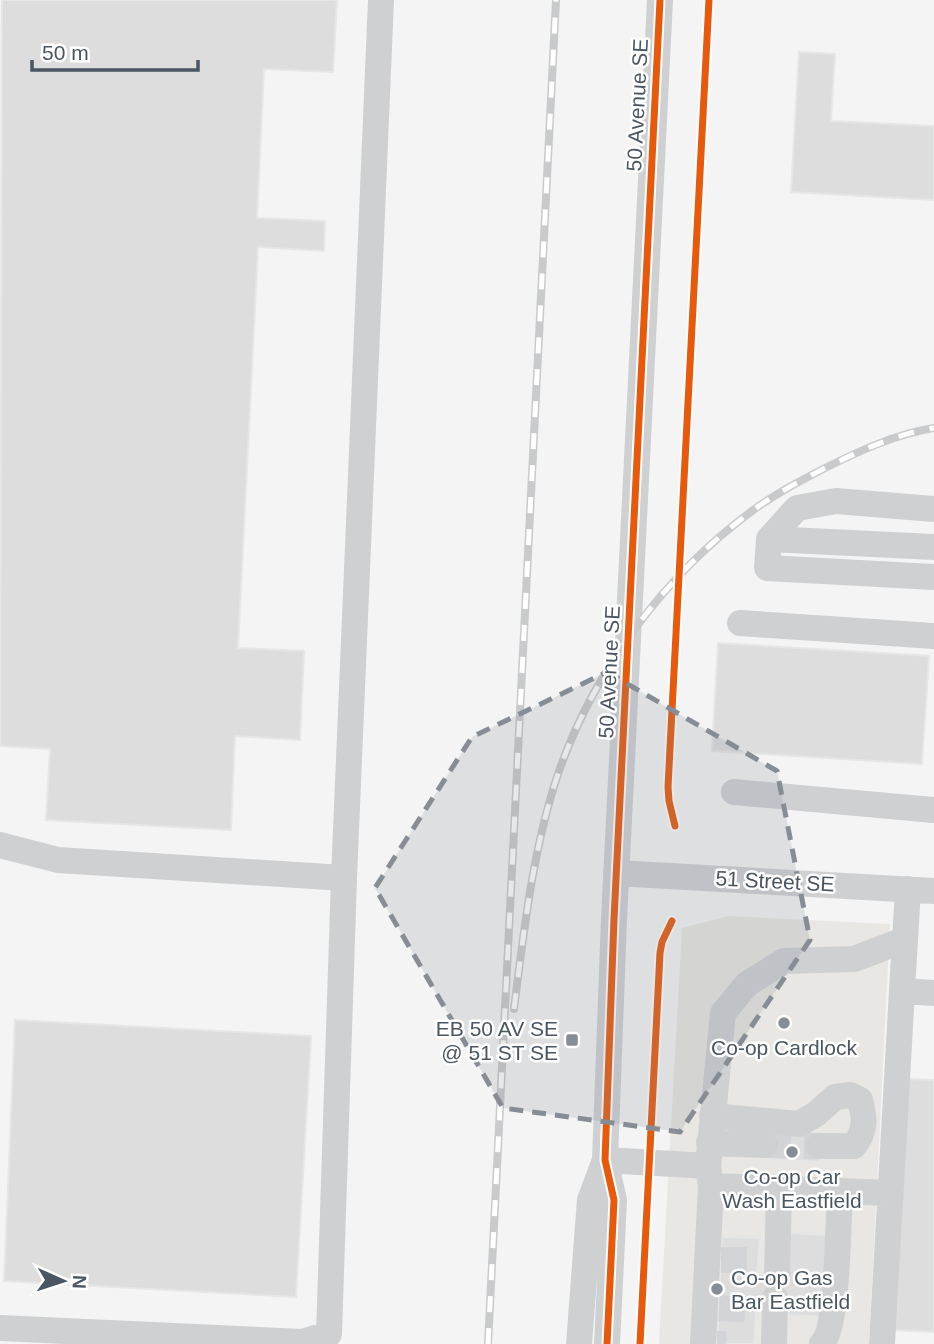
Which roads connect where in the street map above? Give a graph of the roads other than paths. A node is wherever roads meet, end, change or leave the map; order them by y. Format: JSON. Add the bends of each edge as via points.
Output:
{"nodes":[{"id":1,"x":382,"y":0,"type":"edge"},
{"id":2,"x":660,"y":0,"type":"edge"},
{"id":3,"x":934,"y":509,"type":"edge"},
{"id":4,"x":769,"y":539,"type":"junction"},
{"id":5,"x":934,"y":547,"type":"edge"},
{"id":6,"x":934,"y":577,"type":"edge"},
{"id":7,"x":740,"y":624,"type":"dead end"},
{"id":8,"x":934,"y":636,"type":"edge"},
{"id":9,"x":734,"y":792,"type":"dead end"},
{"id":10,"x":934,"y":810,"type":"edge"},
{"id":11,"x":0,"y":845,"type":"edge"},
{"id":12,"x":616,"y":873,"type":"junction"},
{"id":13,"x":344,"y":878,"type":"junction"},
{"id":14,"x":908,"y":889,"type":"junction"},
{"id":15,"x":934,"y":891,"type":"edge"},
{"id":16,"x":904,"y":940,"type":"junction"},
{"id":17,"x":902,"y":991,"type":"junction"},
{"id":18,"x":934,"y":993,"type":"edge"},
{"id":19,"x":896,"y":1091,"type":"junction"},
{"id":20,"x":860,"y":1100,"type":"junction"},
{"id":21,"x":712,"y":1116,"type":"junction"},
{"id":22,"x":765,"y":1144,"type":"tunnel mouth"},
{"id":23,"x":819,"y":1146,"type":"tunnel mouth"},
{"id":24,"x":605,"y":1160,"type":"junction"},
{"id":25,"x":710,"y":1165,"type":"junction"},
{"id":26,"x":779,"y":1190,"type":"junction"},
{"id":27,"x":840,"y":1193,"type":"junction"},
{"id":28,"x":890,"y":1193,"type":"junction"},
{"id":29,"x":0,"y":1328,"type":"edge"},
{"id":30,"x":708,"y":1343,"type":"edge"},
{"id":31,"x":579,"y":1344,"type":"edge"},
{"id":32,"x":607,"y":1344,"type":"edge"},
{"id":33,"x":774,"y":1344,"type":"edge"},
{"id":34,"x":822,"y":1344,"type":"edge"},
{"id":35,"x":882,"y":1344,"type":"edge"}],
"edges":[{"from":1,"to":13,"type":"street"},
{"from":2,"to":12,"type":"street","name":"50 Avenue SE"},
{"from":3,"to":4,"type":"street","via":[[836,501],[797,508]]},
{"from":4,"to":5,"type":"street"},
{"from":4,"to":6,"type":"street","via":[[767,568]]},
{"from":7,"to":8,"type":"street"},
{"from":9,"to":10,"type":"street"},
{"from":11,"to":13,"type":"street","via":[[58,860]]},
{"from":12,"to":14,"type":"street","name":"51 Street SE"},
{"from":12,"to":24,"type":"street","name":"50 Avenue SE"},
{"from":13,"to":29,"type":"street","via":[[330,1334],[302,1342]]},
{"from":14,"to":15,"type":"street","name":"51 Street SE"},
{"from":14,"to":16,"type":"street"},
{"from":16,"to":17,"type":"street"},
{"from":16,"to":21,"type":"street","via":[[854,959],[784,961],[747,984],[723,1013]]},
{"from":17,"to":18,"type":"street"},
{"from":17,"to":19,"type":"street"},
{"from":19,"to":20,"type":"street"},
{"from":19,"to":28,"type":"street"},
{"from":20,"to":21,"type":"street","via":[[835,1097],[799,1124]]},
{"from":20,"to":23,"type":"street","via":[[865,1118],[854,1146]]},
{"from":21,"to":25,"type":"street"},
{"from":22,"to":25,"type":"street"},
{"from":24,"to":25,"type":"street"},
{"from":24,"to":31,"type":"street","name":"50 Avenue SE","via":[[590,1200]]},
{"from":24,"to":32,"type":"street","name":"50 Avenue SE","via":[[614,1200]]},
{"from":25,"to":26,"type":"street"},
{"from":25,"to":30,"type":"street","via":[[714,1260]]},
{"from":26,"to":27,"type":"street"},
{"from":26,"to":33,"type":"street","via":[[770,1286]]},
{"from":27,"to":28,"type":"street"},
{"from":27,"to":34,"type":"street","via":[[832,1316]]},
{"from":28,"to":35,"type":"street"}]}
